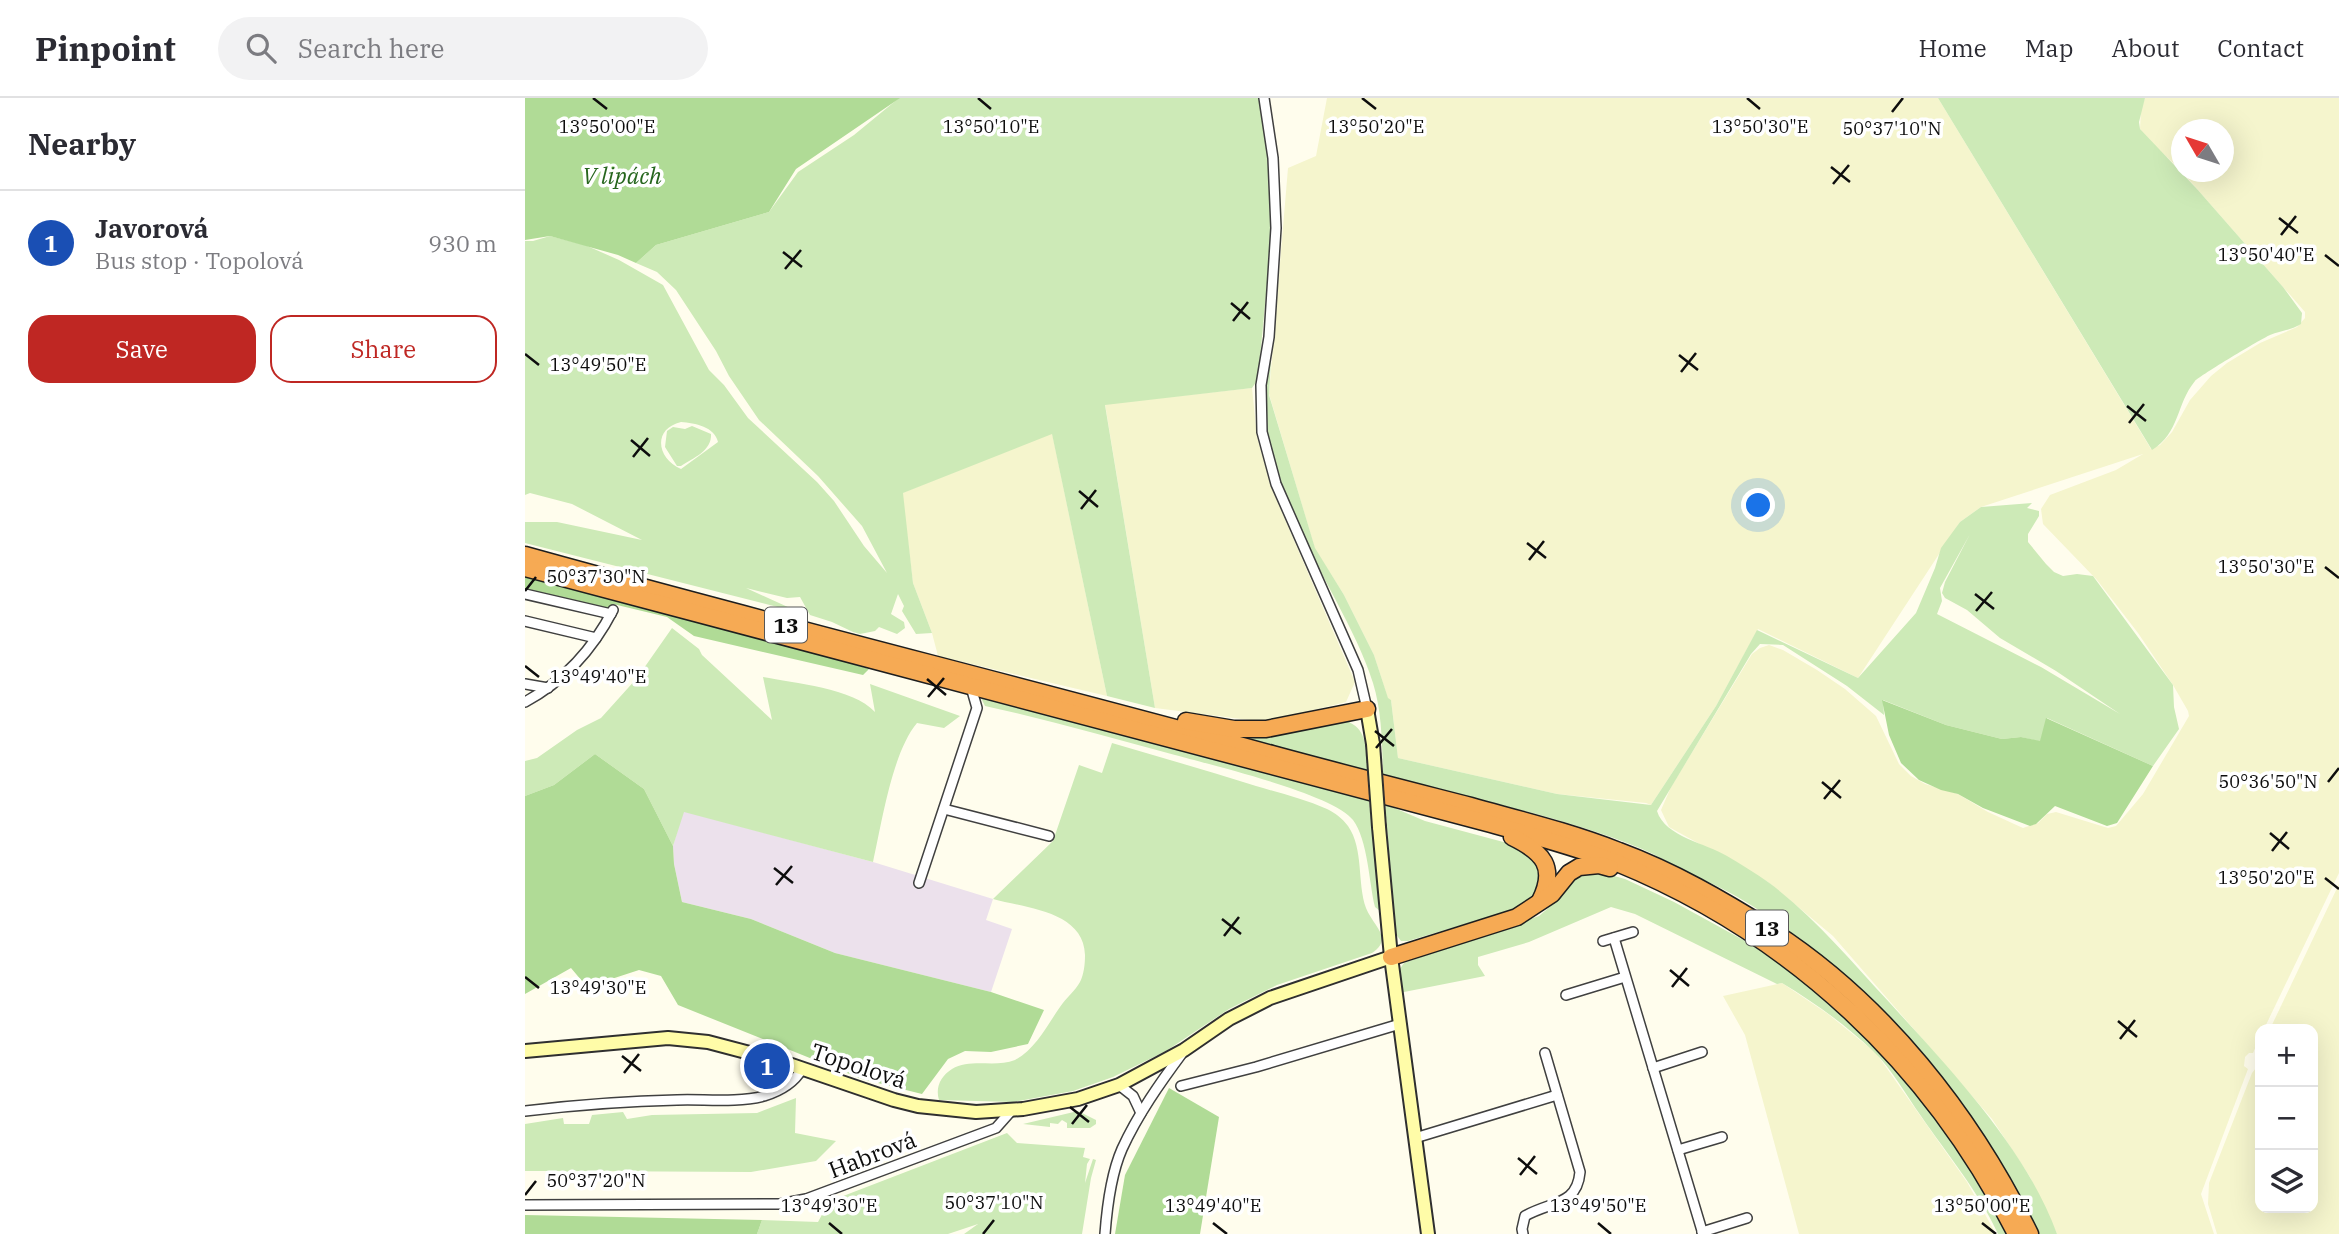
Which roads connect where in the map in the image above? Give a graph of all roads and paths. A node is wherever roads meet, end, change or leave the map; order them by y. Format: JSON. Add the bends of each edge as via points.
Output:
{"nodes":[{"id":1,"x":1264,"y":98,"type":"edge"},
{"id":2,"x":525,"y":555,"type":"edge"},
{"id":3,"x":525,"y":568,"type":"edge"},
{"id":4,"x":525,"y":594,"type":"edge"},
{"id":5,"x":525,"y":621,"type":"edge"},
{"id":6,"x":596,"y":638,"type":"junction"},
{"id":7,"x":525,"y":684,"type":"edge"},
{"id":8,"x":971,"y":687,"type":"junction"},
{"id":9,"x":548,"y":688,"type":"junction"},
{"id":10,"x":525,"y":702,"type":"edge"},
{"id":11,"x":1367,"y":709,"type":"junction"},
{"id":12,"x":1119,"y":711,"type":"junction"},
{"id":13,"x":1394,"y":799,"type":"junction"},
{"id":14,"x":944,"y":809,"type":"junction"},
{"id":15,"x":1049,"y":836,"type":"dead end"},
{"id":16,"x":919,"y":883,"type":"dead end"},
{"id":17,"x":1538,"y":905,"type":"junction"},
{"id":18,"x":1633,"y":932,"type":"dead end"},
{"id":19,"x":1614,"y":938,"type":"junction"},
{"id":20,"x":1603,"y":941,"type":"dead end"},
{"id":21,"x":1767,"y":943,"type":"junction"},
{"id":22,"x":1391,"y":957,"type":"junction"},
{"id":23,"x":1625,"y":977,"type":"junction"},
{"id":24,"x":1566,"y":995,"type":"dead end"},
{"id":25,"x":1400,"y":1024,"type":"junction"},
{"id":26,"x":1184,"y":1050,"type":"junction"},
{"id":27,"x":525,"y":1051,"type":"edge"},
{"id":28,"x":1702,"y":1052,"type":"dead end"},
{"id":29,"x":1545,"y":1053,"type":"dead end"},
{"id":30,"x":1653,"y":1068,"type":"junction"},
{"id":31,"x":802,"y":1069,"type":"junction"},
{"id":32,"x":1119,"y":1085,"type":"junction"},
{"id":33,"x":1181,"y":1086,"type":"dead end"},
{"id":34,"x":1557,"y":1095,"type":"junction"},
{"id":35,"x":525,"y":1111,"type":"edge"},
{"id":36,"x":1012,"y":1111,"type":"junction"},
{"id":37,"x":1142,"y":1112,"type":"junction"},
{"id":38,"x":1722,"y":1137,"type":"dead end"},
{"id":39,"x":1415,"y":1138,"type":"junction"},
{"id":40,"x":1678,"y":1150,"type":"junction"},
{"id":41,"x":525,"y":1205,"type":"edge"},
{"id":42,"x":1747,"y":1218,"type":"dead end"},
{"id":43,"x":1703,"y":1233,"type":"edge"},
{"id":44,"x":1105,"y":1234,"type":"edge"},
{"id":45,"x":1429,"y":1234,"type":"edge"},
{"id":46,"x":1523,"y":1234,"type":"edge"},
{"id":47,"x":2016,"y":1234,"type":"edge"},
{"id":48,"x":2030,"y":1234,"type":"edge"}],
"edges":[{"from":1,"to":11,"type":"street","via":[[1276,228],[1261,385],[1262,432],[1276,484],[1358,670]]},
{"from":2,"to":12,"type":"highway","number":"13"},
{"from":3,"to":8,"type":"highway","number":"13"},
{"from":4,"to":6,"type":"street","via":[[612,612]]},
{"from":5,"to":6,"type":"street"},
{"from":6,"to":9,"type":"street","via":[[573,668]]},
{"from":7,"to":9,"type":"street"},
{"from":8,"to":13,"type":"highway","number":"13"},
{"from":8,"to":14,"type":"street","via":[[977,708]]},
{"from":9,"to":10,"type":"street"},
{"from":11,"to":12,"type":"highway","via":[[1266,729],[1234,729]]},
{"from":11,"to":22,"type":"street","bridge":true},
{"from":12,"to":48,"type":"highway","number":"13","via":[[1587,839],[1716,897],[1813,961],[1899,1041],[1973,1135]]},
{"from":13,"to":17,"type":"highway","via":[[1421,812],[1507,835],[1535,850],[1548,868],[1549,878]]},
{"from":13,"to":21,"type":"highway","number":"13","via":[[1615,862],[1678,890]]},
{"from":14,"to":15,"type":"street"},
{"from":14,"to":16,"type":"street"},
{"from":17,"to":21,"type":"highway","via":[[1569,873],[1599,865],[1640,880]]},
{"from":17,"to":22,"type":"highway","via":[[1517,918]]},
{"from":18,"to":19,"type":"street"},
{"from":19,"to":20,"type":"street"},
{"from":19,"to":23,"type":"street"},
{"from":21,"to":47,"type":"highway","number":"13","via":[[1849,1009],[1913,1075],[1963,1143]]},
{"from":22,"to":25,"type":"street"},
{"from":22,"to":26,"type":"street","name":"Topolová","via":[[1270,998]]},
{"from":23,"to":24,"type":"street"},
{"from":23,"to":30,"type":"street"},
{"from":25,"to":33,"type":"street"},
{"from":25,"to":39,"type":"street"},
{"from":26,"to":32,"type":"street","name":"Topolová"},
{"from":26,"to":37,"type":"street"},
{"from":27,"to":31,"type":"street","name":"Topolová","via":[[668,1038],[721,1044]]},
{"from":28,"to":30,"type":"street"},
{"from":29,"to":34,"type":"street"},
{"from":30,"to":40,"type":"street"},
{"from":31,"to":35,"type":"street","via":[[787,1086],[764,1096],[600,1102]]},
{"from":31,"to":36,"type":"street","name":"Topolová","via":[[931,1108]]},
{"from":32,"to":36,"type":"street","name":"Topolová","via":[[1048,1106]]},
{"from":32,"to":37,"type":"street","via":[[1133,1096]]},
{"from":34,"to":39,"type":"street"},
{"from":34,"to":46,"type":"street","via":[[1580,1171],[1579,1184],[1566,1198],[1525,1216]]},
{"from":36,"to":41,"type":"street","name":"Habrová","via":[[996,1128],[806,1199],[780,1204]]},
{"from":37,"to":44,"type":"street","via":[[1121,1152]]},
{"from":38,"to":40,"type":"street"},
{"from":39,"to":45,"type":"street"},
{"from":40,"to":43,"type":"street"},
{"from":42,"to":43,"type":"street"}]}
